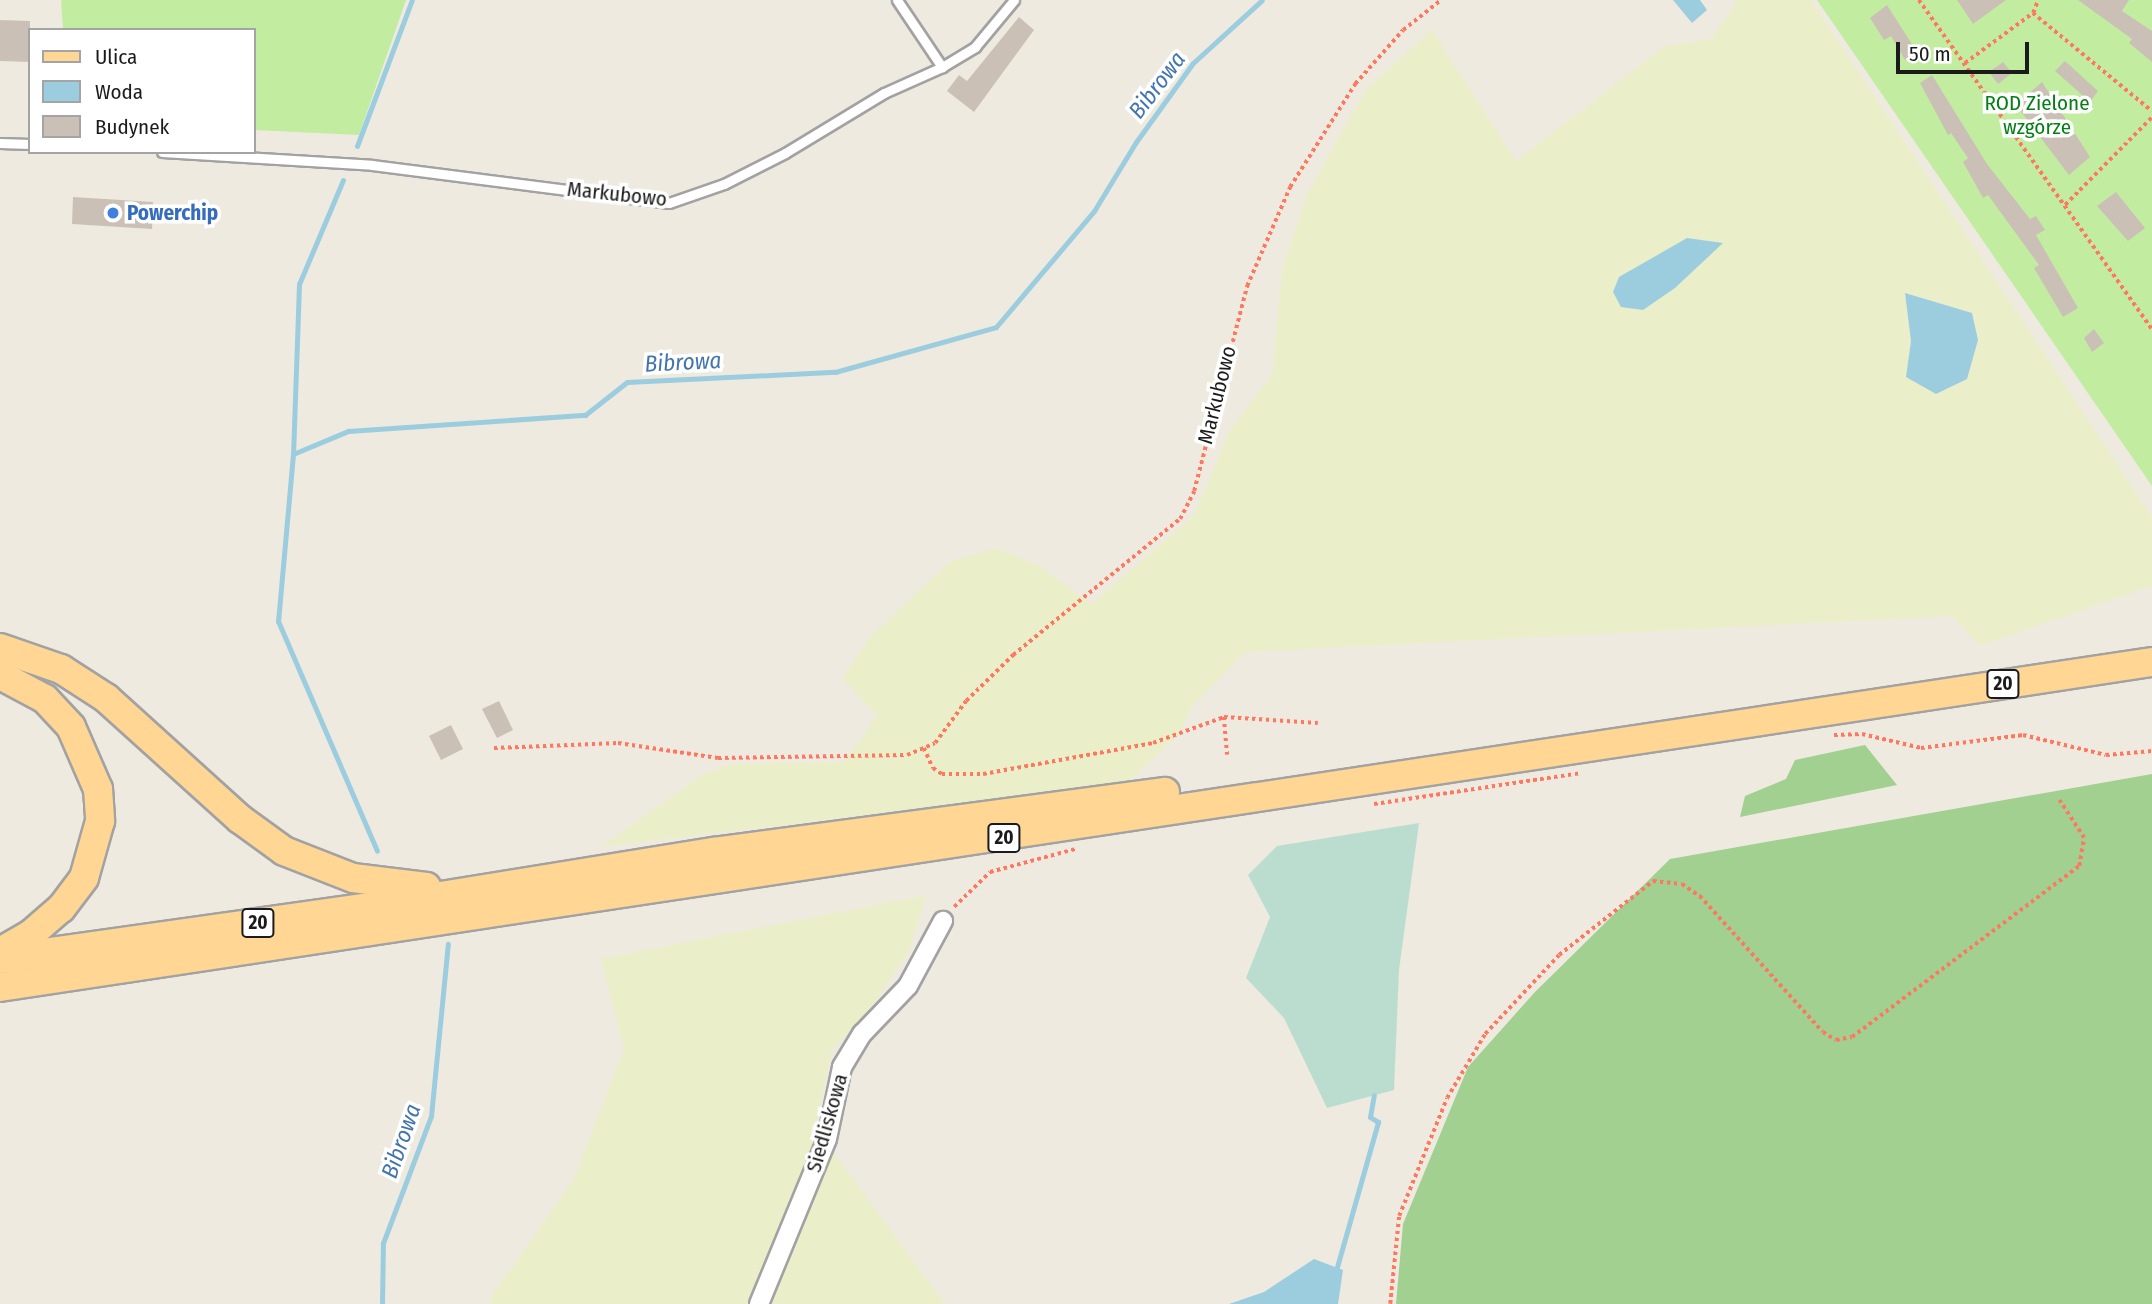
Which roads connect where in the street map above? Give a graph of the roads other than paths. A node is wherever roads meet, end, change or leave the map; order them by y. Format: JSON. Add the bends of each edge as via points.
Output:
{"nodes":[{"id":1,"x":897,"y":0,"type":"edge"},
{"id":2,"x":1014,"y":0,"type":"edge"},
{"id":3,"x":942,"y":67,"type":"junction"},
{"id":4,"x":0,"y":143,"type":"edge"},
{"id":5,"x":28,"y":145,"type":"edge"},
{"id":6,"x":194,"y":154,"type":"edge"},
{"id":7,"x":2152,"y":644,"type":"edge"},
{"id":8,"x":0,"y":648,"type":"edge"},
{"id":9,"x":2152,"y":662,"type":"edge"},
{"id":10,"x":0,"y":675,"type":"edge"},
{"id":11,"x":515,"y":882,"type":"junction"},
{"id":12,"x":943,"y":921,"type":"road end"},
{"id":13,"x":0,"y":952,"type":"edge"},
{"id":14,"x":0,"y":959,"type":"edge"},
{"id":15,"x":0,"y":987,"type":"edge"},
{"id":16,"x":759,"y":1304,"type":"edge"}],
"edges":[{"from":1,"to":3,"type":"lane"},
{"from":2,"to":3,"type":"lane","name":"Markubowo","via":[[975,47]]},
{"from":3,"to":6,"type":"lane","name":"Markubowo","via":[[884,93],[724,184],[669,203],[372,165]]},
{"from":4,"to":5,"type":"lane"},
{"from":7,"to":11,"type":"main road","number":"20","via":[[1235,782]]},
{"from":8,"to":11,"type":"main road","via":[[61,669],[106,698],[240,819],[301,860],[347,877],[399,886]]},
{"from":9,"to":15,"type":"main road","number":"20"},
{"from":10,"to":13,"type":"main road","via":[[44,699],[71,727],[98,789],[100,821],[83,878],[61,908]]},
{"from":11,"to":14,"type":"main road","number":"20","via":[[385,905]]},
{"from":12,"to":16,"type":"street","name":"Siedliskowa","via":[[908,986],[862,1034],[842,1067],[827,1139]]}]}
